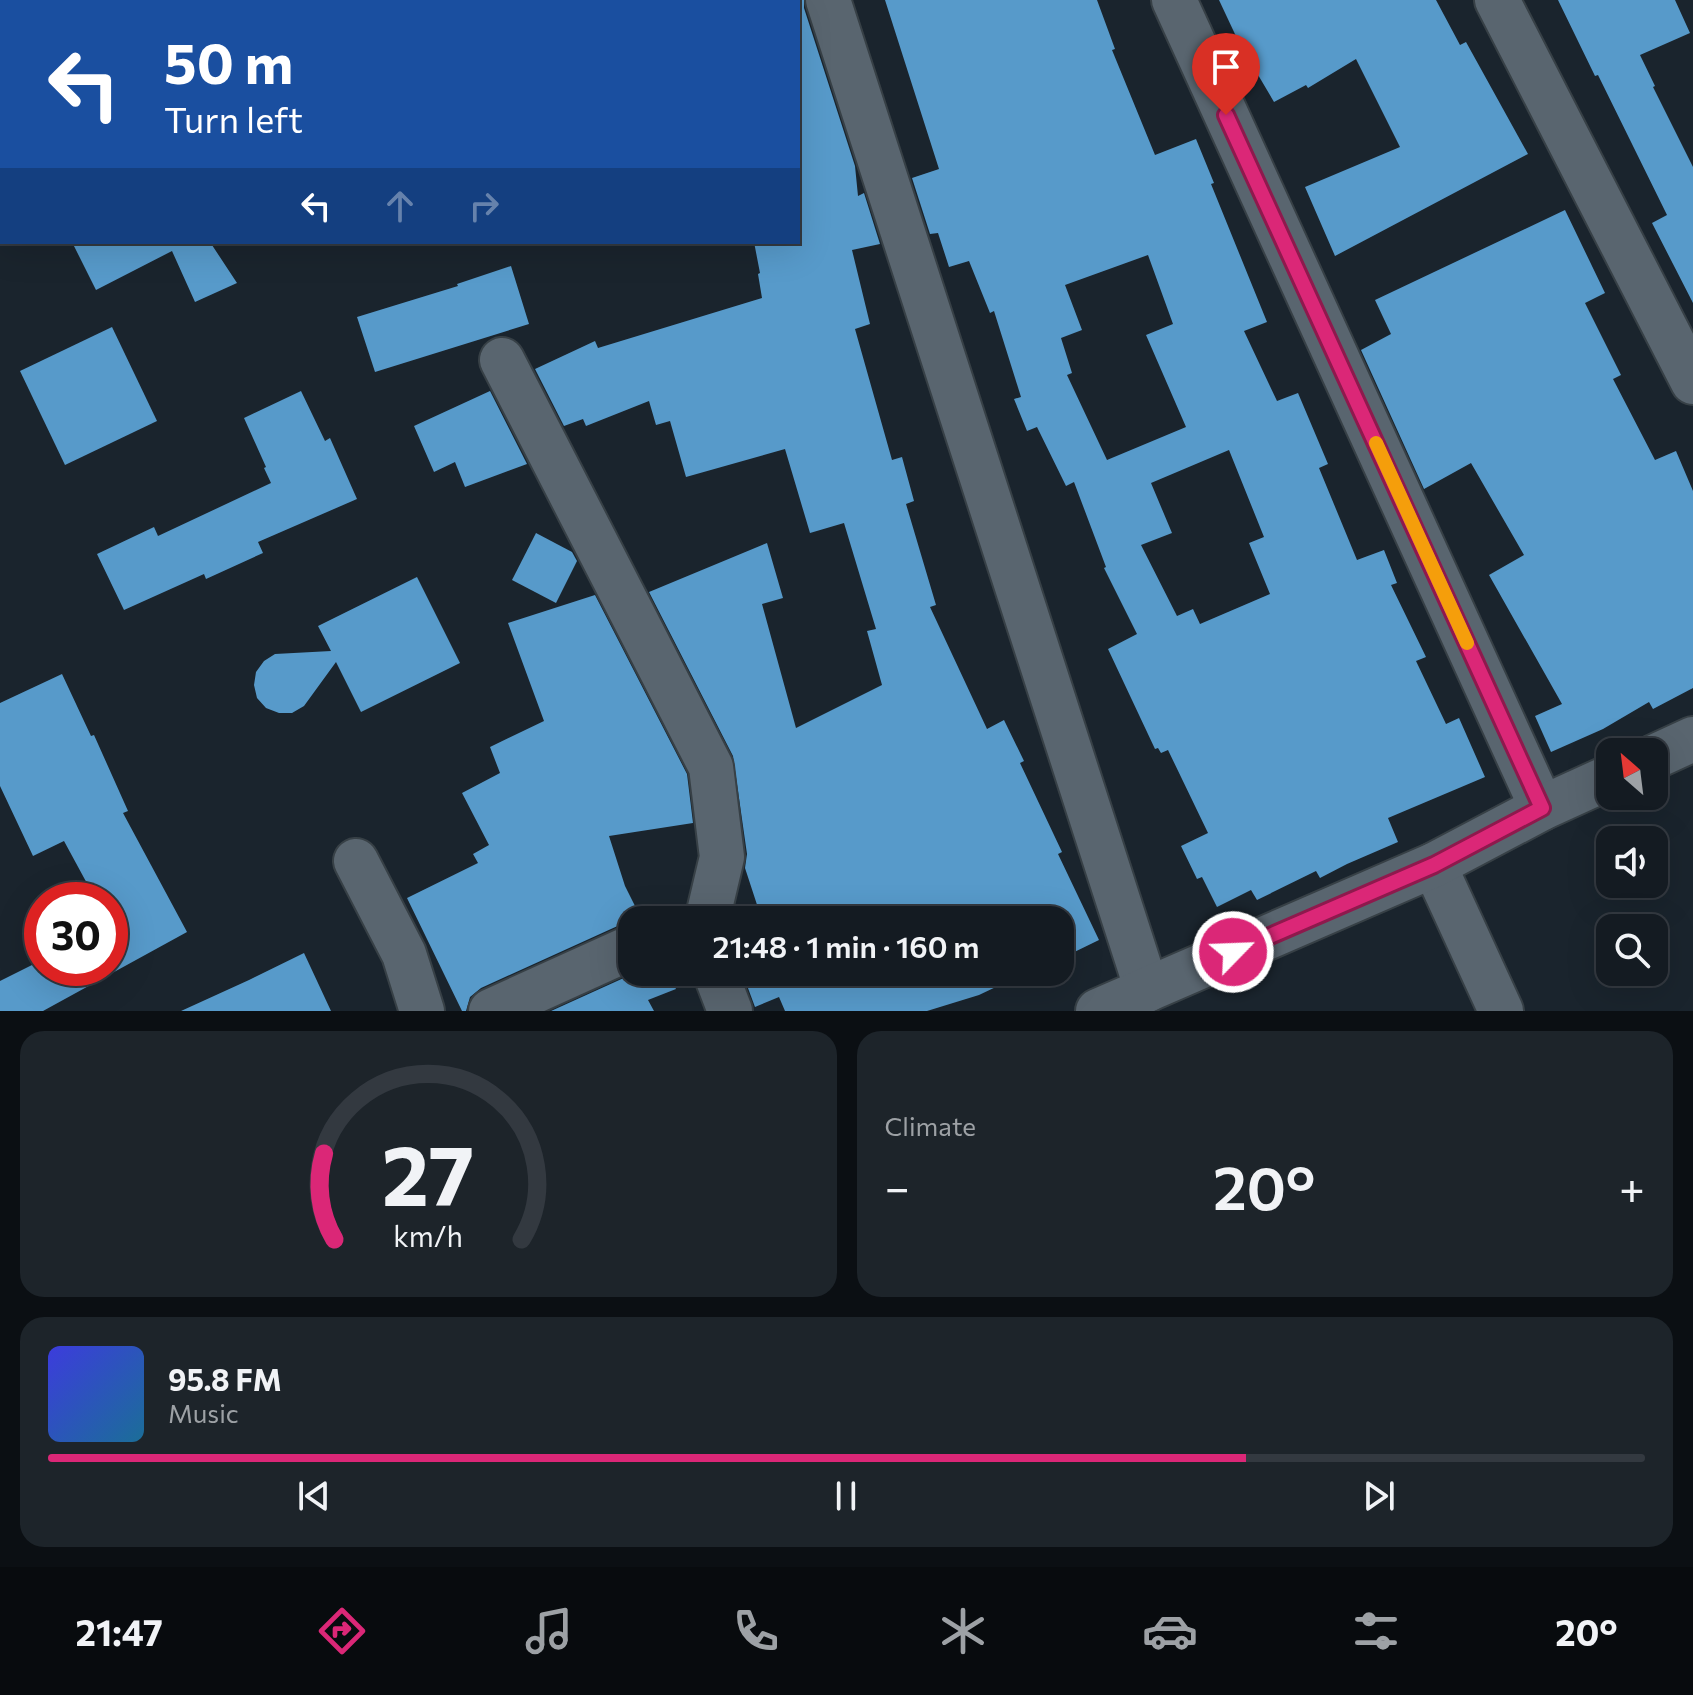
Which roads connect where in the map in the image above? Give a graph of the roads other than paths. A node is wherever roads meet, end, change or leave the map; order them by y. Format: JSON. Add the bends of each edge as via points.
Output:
{"nodes":[{"id":1,"x":828,"y":0,"type":"edge"},
{"id":2,"x":1174,"y":0,"type":"edge"},
{"id":3,"x":1497,"y":0,"type":"edge"},
{"id":4,"x":502,"y":360,"type":"dead end"},
{"id":5,"x":1693,"y":382,"type":"edge"},
{"id":6,"x":1693,"y":739,"type":"edge"},
{"id":7,"x":1668,"y":751,"type":"edge"},
{"id":8,"x":1596,"y":783,"type":"edge"},
{"id":9,"x":1542,"y":808,"type":"junction"},
{"id":10,"x":356,"y":861,"type":"dead end"},
{"id":11,"x":1434,"y":865,"type":"junction"},
{"id":12,"x":706,"y":906,"type":"edge"},
{"id":13,"x":618,"y":953,"type":"edge"},
{"id":14,"x":720,"y":986,"type":"edge"},
{"id":15,"x":1147,"y":990,"type":"junction"},
{"id":16,"x":422,"y":1011,"type":"edge"},
{"id":17,"x":491,"y":1011,"type":"edge"},
{"id":18,"x":730,"y":1011,"type":"edge"},
{"id":19,"x":1098,"y":1011,"type":"edge"},
{"id":20,"x":1501,"y":1011,"type":"edge"}],
"edges":[{"from":1,"to":15,"type":"street"},
{"from":2,"to":9,"type":"street"},
{"from":3,"to":5,"type":"street"},
{"from":4,"to":12,"type":"street","via":[[711,767],[722,857]]},
{"from":6,"to":7,"type":"street"},
{"from":8,"to":9,"type":"street"},
{"from":9,"to":11,"type":"street"},
{"from":10,"to":16,"type":"street","via":[[404,954]]},
{"from":11,"to":15,"type":"street"},
{"from":11,"to":20,"type":"street"},
{"from":13,"to":17,"type":"street"},
{"from":14,"to":18,"type":"street"},
{"from":15,"to":19,"type":"street"}]}
